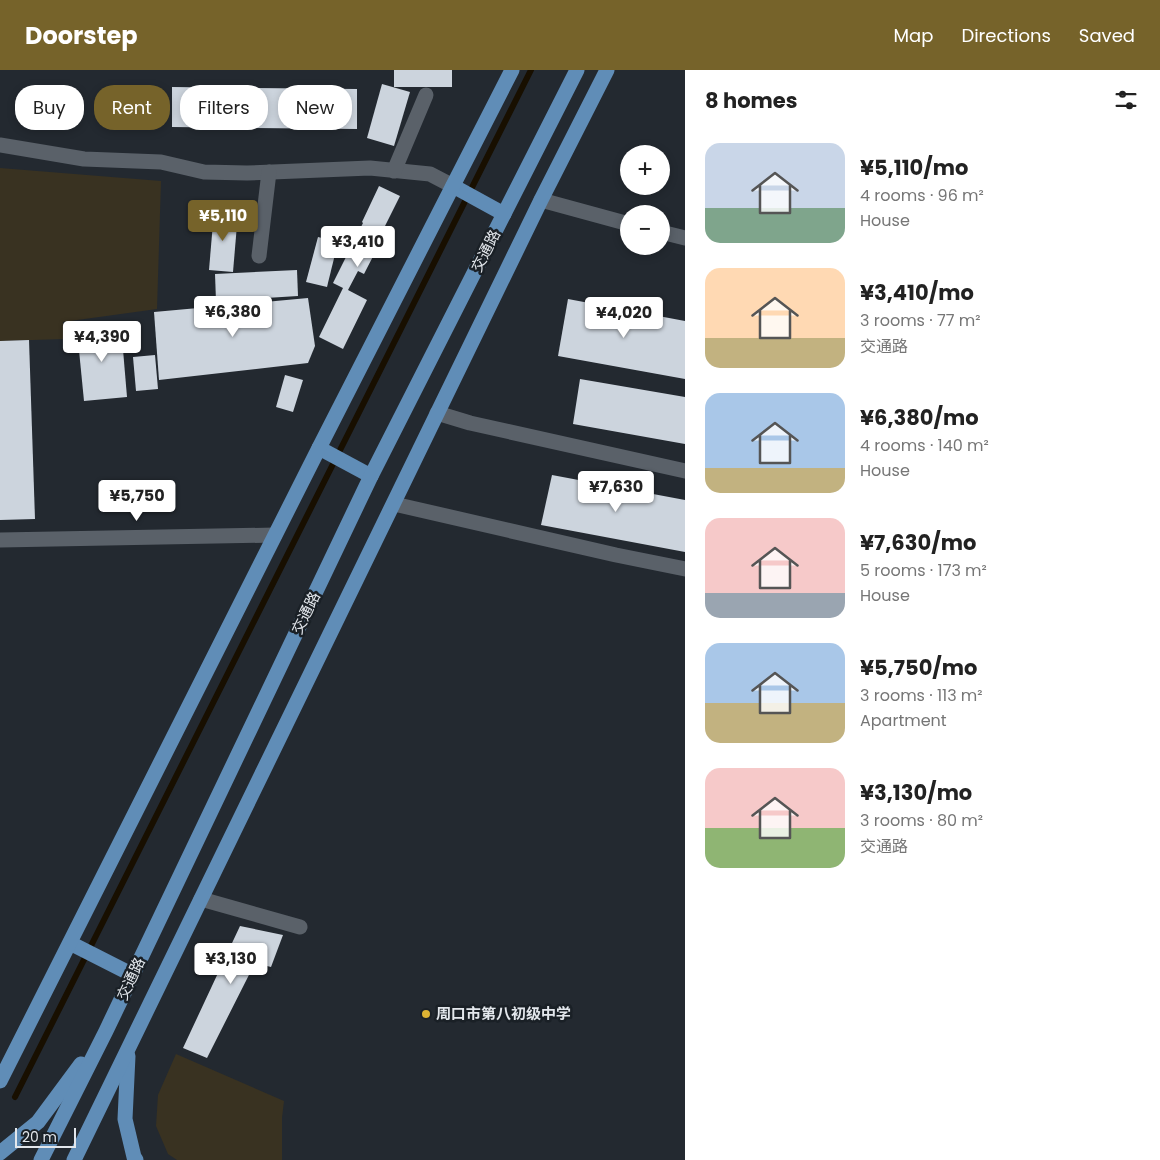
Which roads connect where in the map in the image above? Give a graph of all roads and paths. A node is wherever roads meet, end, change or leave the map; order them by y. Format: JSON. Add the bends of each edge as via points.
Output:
{"nodes":[{"id":1,"x":512,"y":70,"type":"edge"},
{"id":2,"x":577,"y":70,"type":"edge"},
{"id":3,"x":607,"y":70,"type":"edge"},
{"id":4,"x":426,"y":95,"type":"dead end"},
{"id":5,"x":0,"y":145,"type":"edge"},
{"id":6,"x":394,"y":171,"type":"junction"},
{"id":7,"x":269,"y":172,"type":"junction"},
{"id":8,"x":453,"y":186,"type":"junction"},
{"id":9,"x":541,"y":200,"type":"junction"},
{"id":10,"x":504,"y":214,"type":"junction"},
{"id":11,"x":620,"y":222,"type":"edge"},
{"id":12,"x":670,"y":234,"type":"edge"},
{"id":13,"x":685,"y":238,"type":"edge"},
{"id":14,"x":260,"y":256,"type":"dead end"},
{"id":15,"x":437,"y":413,"type":"junction"},
{"id":16,"x":319,"y":448,"type":"junction"},
{"id":17,"x":685,"y":471,"type":"edge"},
{"id":18,"x":371,"y":476,"type":"junction"},
{"id":19,"x":394,"y":504,"type":"junction"},
{"id":20,"x":276,"y":535,"type":"junction"},
{"id":21,"x":0,"y":540,"type":"edge"},
{"id":22,"x":685,"y":569,"type":"edge"},
{"id":23,"x":201,"y":899,"type":"junction"},
{"id":24,"x":300,"y":927,"type":"dead end"},
{"id":25,"x":70,"y":943,"type":"junction"},
{"id":26,"x":133,"y":975,"type":"junction"},
{"id":27,"x":106,"y":1031,"type":"junction"},
{"id":28,"x":129,"y":1047,"type":"junction"},
{"id":29,"x":0,"y":1080,"type":"edge"},
{"id":30,"x":0,"y":1153,"type":"edge"},
{"id":31,"x":41,"y":1160,"type":"edge"},
{"id":32,"x":74,"y":1160,"type":"edge"},
{"id":33,"x":136,"y":1160,"type":"edge"}],
"edges":[{"from":1,"to":8,"type":"main road"},
{"from":2,"to":10,"type":"main road","name":"交通路"},
{"from":3,"to":9,"type":"main road","name":"交通路"},
{"from":4,"to":6,"type":"street"},
{"from":5,"to":7,"type":"street","via":[[84,159],[161,162],[204,172]]},
{"from":6,"to":7,"type":"street","via":[[370,168]]},
{"from":6,"to":8,"type":"street","via":[[430,174]]},
{"from":7,"to":14,"type":"street"},
{"from":8,"to":10,"type":"main road"},
{"from":8,"to":16,"type":"main road"},
{"from":9,"to":11,"type":"street"},
{"from":9,"to":15,"type":"main road","name":"交通路"},
{"from":10,"to":18,"type":"main road","name":"交通路"},
{"from":12,"to":13,"type":"street"},
{"from":15,"to":17,"type":"street"},
{"from":15,"to":19,"type":"main road","name":"交通路"},
{"from":16,"to":18,"type":"main road"},
{"from":16,"to":20,"type":"main road"},
{"from":18,"to":26,"type":"main road","name":"交通路"},
{"from":19,"to":22,"type":"street"},
{"from":19,"to":23,"type":"main road","name":"交通路"},
{"from":20,"to":21,"type":"street"},
{"from":20,"to":25,"type":"main road"},
{"from":23,"to":24,"type":"street"},
{"from":23,"to":28,"type":"main road","name":"交通路"},
{"from":25,"to":26,"type":"main road"},
{"from":25,"to":29,"type":"main road"},
{"from":26,"to":27,"type":"main road","name":"交通路"},
{"from":27,"to":30,"type":"main road","via":[[38,1122]]},
{"from":27,"to":31,"type":"main road","name":"交通路"},
{"from":28,"to":32,"type":"main road","name":"交通路"},
{"from":28,"to":33,"type":"main road","via":[[125,1119]]}]}
